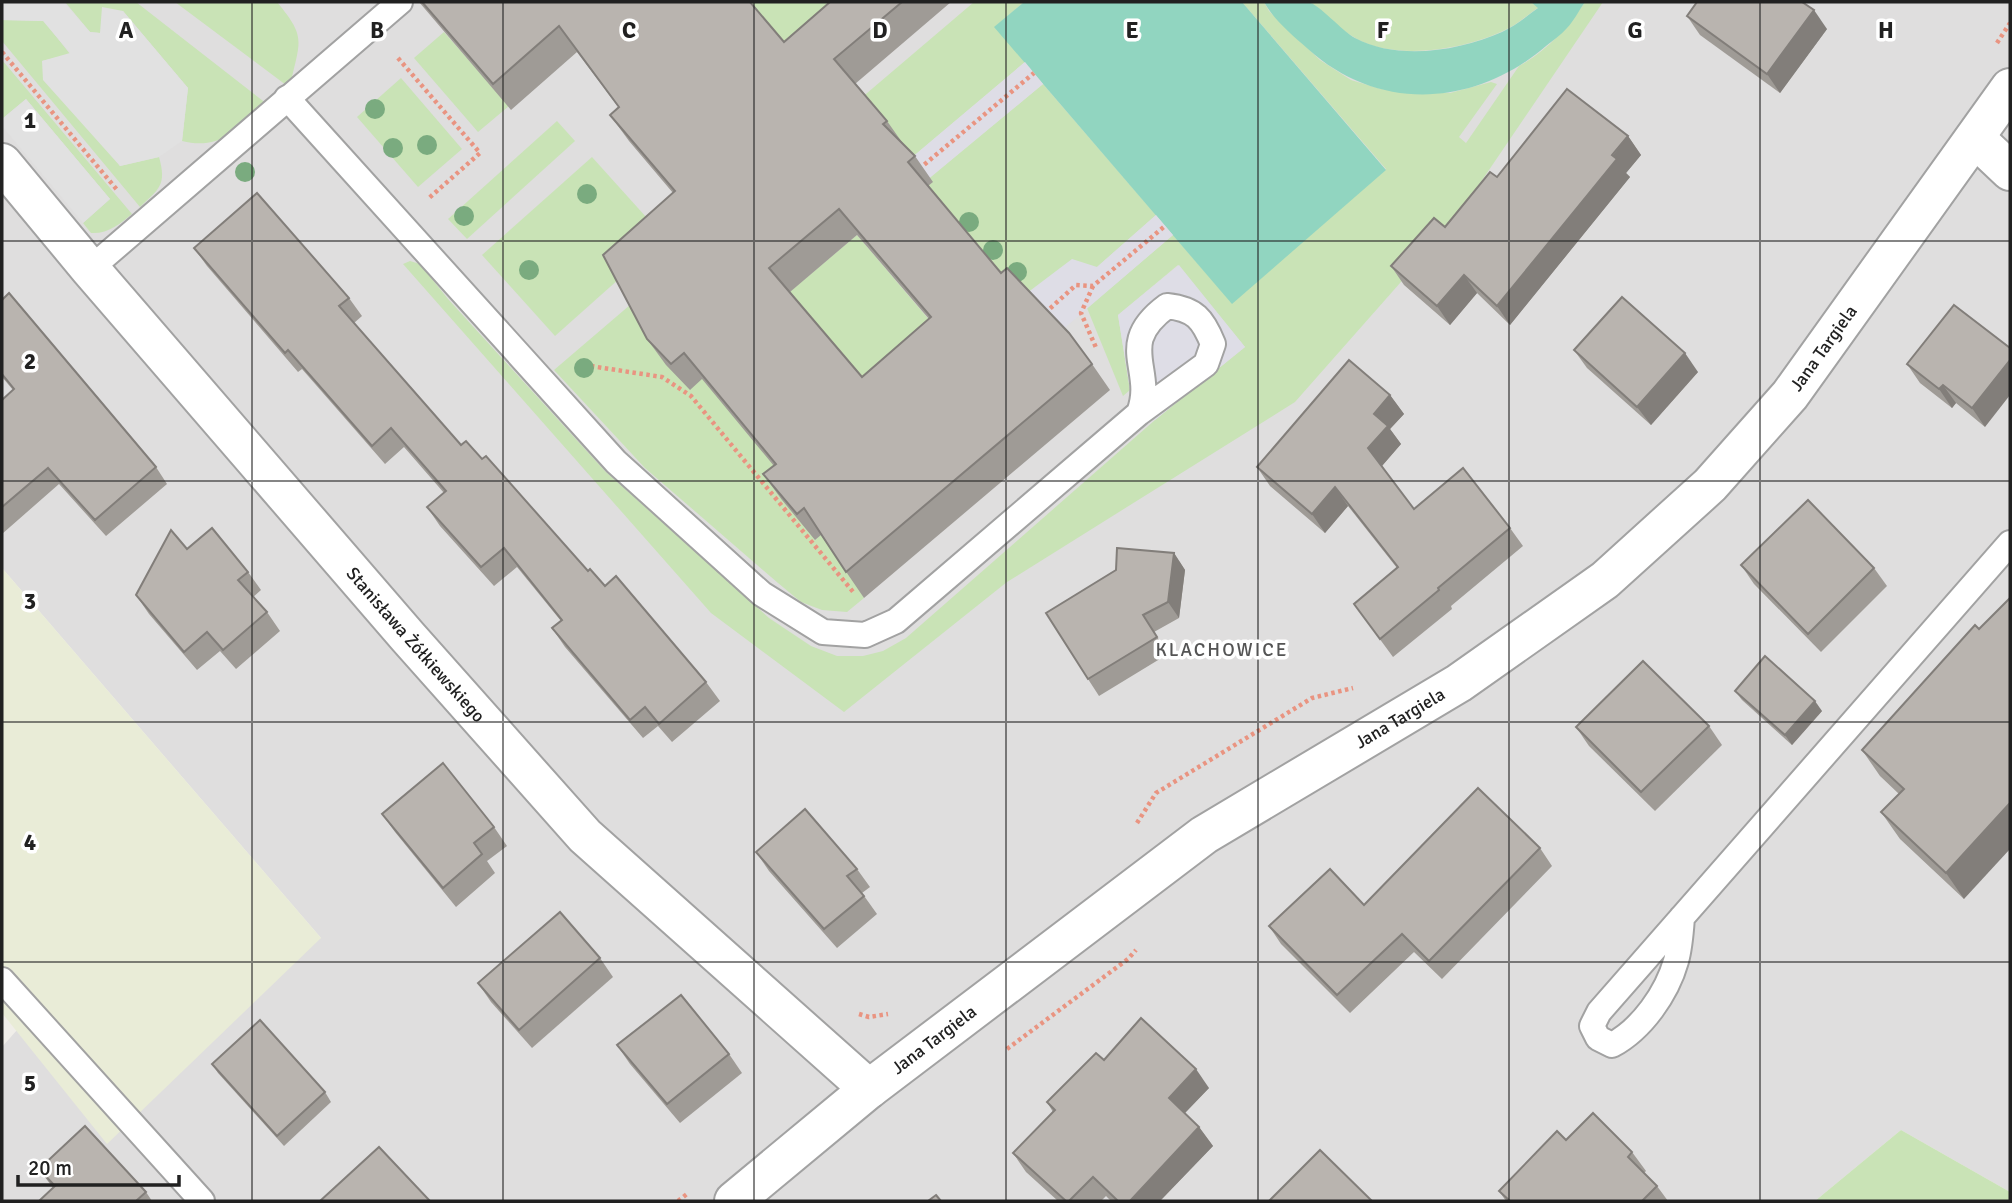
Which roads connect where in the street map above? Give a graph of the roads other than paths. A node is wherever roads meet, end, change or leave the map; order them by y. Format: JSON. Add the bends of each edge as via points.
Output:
{"nodes":[{"id":1,"x":400,"y":2,"type":"edge"},
{"id":2,"x":2010,"y":88,"type":"edge"},
{"id":3,"x":287,"y":98,"type":"junction"},
{"id":4,"x":1975,"y":138,"type":"junction"},
{"id":5,"x":2,"y":163,"type":"edge"},
{"id":6,"x":2010,"y":171,"type":"edge"},
{"id":7,"x":90,"y":269,"type":"junction"},
{"id":8,"x":1139,"y":413,"type":"dead end"},
{"id":9,"x":2010,"y":543,"type":"edge"},
{"id":10,"x":1682,"y":917,"type":"junction"},
{"id":11,"x":2,"y":980,"type":"edge"},
{"id":12,"x":869,"y":1088,"type":"junction"},
{"id":13,"x":202,"y":1201,"type":"edge"},
{"id":14,"x":734,"y":1201,"type":"edge"}],
"edges":[{"from":1,"to":3,"type":"lane"},
{"from":2,"to":4,"type":"street","name":"Jana Targiela"},
{"from":3,"to":7,"type":"lane"},
{"from":3,"to":8,"type":"lane","via":[[616,462],[762,594],[822,632],[865,635],[897,621]]},
{"from":4,"to":6,"type":"street"},
{"from":4,"to":12,"type":"street","name":"Jana Targiela","via":[[1790,394],[1710,485],[1605,580],[1460,682],[1204,835]]},
{"from":5,"to":7,"type":"street","name":"Stanisława Żółkiewskiego"},
{"from":7,"to":12,"type":"street","name":"Stanisława Żółkiewskiego","via":[[585,836]]},
{"from":9,"to":10,"type":"lane"},
{"from":10,"to":10,"type":"lane","via":[[1677,960],[1661,998],[1625,1039],[1612,1045],[1598,1038],[1592,1026],[1599,1012]]},
{"from":11,"to":13,"type":"lane"},
{"from":12,"to":14,"type":"street","name":"Jana Targiela"}]}
